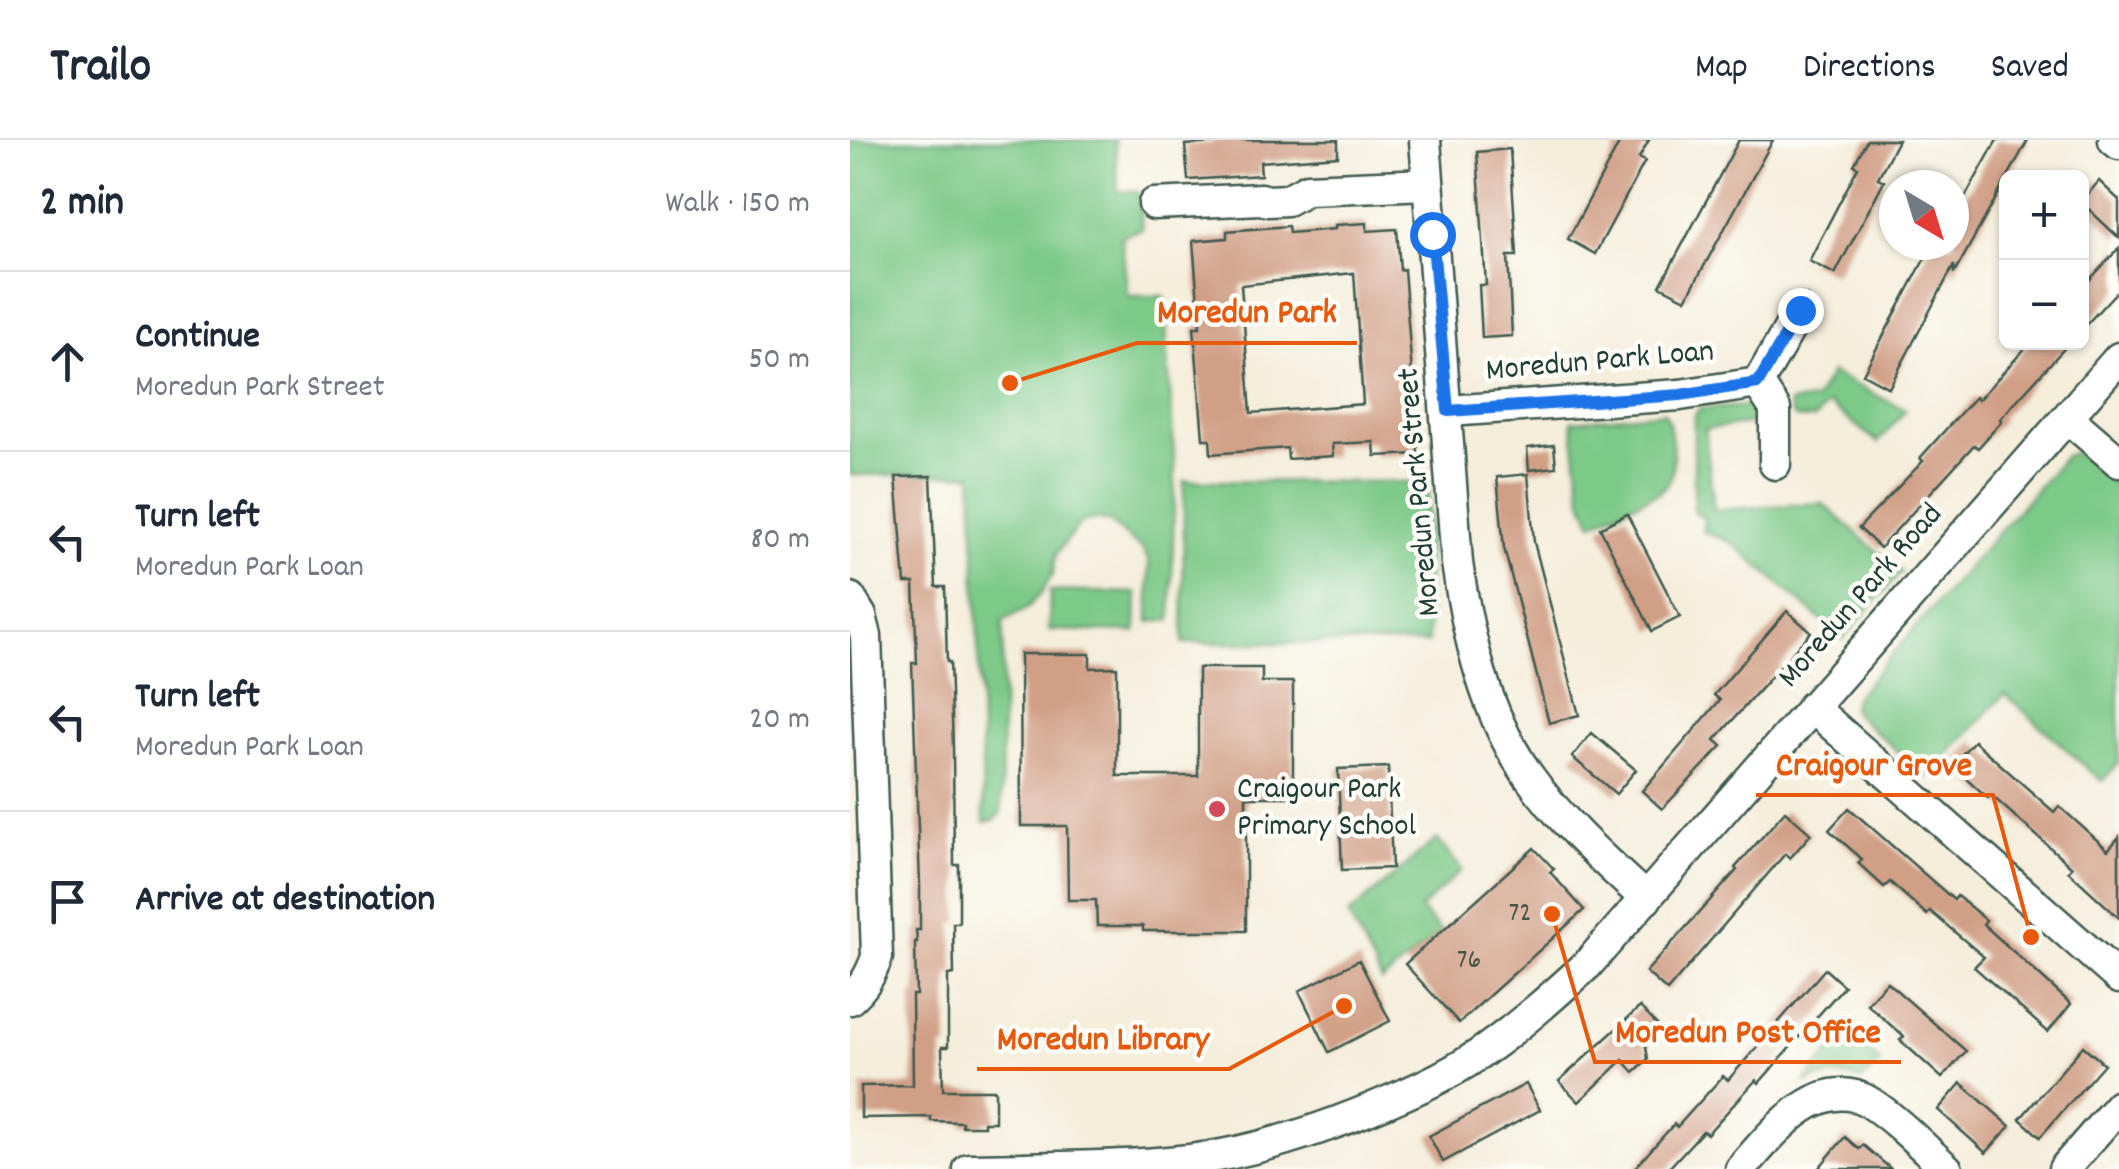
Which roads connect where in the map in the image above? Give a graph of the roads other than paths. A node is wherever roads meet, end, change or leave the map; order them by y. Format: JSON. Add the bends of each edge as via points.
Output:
{"nodes":[{"id":1,"x":1425,"y":140,"type":"edge"},
{"id":2,"x":1428,"y":184,"type":"junction"},
{"id":3,"x":1154,"y":204,"type":"dead end"},
{"id":4,"x":1800,"y":310,"type":"dead end"},
{"id":5,"x":2119,"y":358,"type":"edge"},
{"id":6,"x":1758,"y":383,"type":"junction"},
{"id":7,"x":1448,"y":411,"type":"junction"},
{"id":8,"x":2068,"y":418,"type":"junction"},
{"id":9,"x":2119,"y":462,"type":"edge"},
{"id":10,"x":1775,"y":464,"type":"dead end"},
{"id":11,"x":850,"y":598,"type":"edge"},
{"id":12,"x":1812,"y":707,"type":"junction"},
{"id":13,"x":860,"y":788,"type":"edge"},
{"id":14,"x":1646,"y":899,"type":"junction"},
{"id":15,"x":2119,"y":978,"type":"edge"},
{"id":16,"x":850,"y":1000,"type":"edge"},
{"id":17,"x":2119,"y":1106,"type":"edge"},
{"id":18,"x":969,"y":1169,"type":"edge"},
{"id":19,"x":1741,"y":1169,"type":"edge"},
{"id":20,"x":1947,"y":1169,"type":"edge"},
{"id":21,"x":2064,"y":1169,"type":"edge"}],
"edges":[{"from":1,"to":2,"type":"street","name":"Moredun Park Street"},
{"from":2,"to":3,"type":"street","via":[[1307,190],[1287,200]]},
{"from":2,"to":7,"type":"street","name":"Moredun Park Street"},
{"from":4,"to":6,"type":"street","name":"Moredun Park Loan"},
{"from":5,"to":8,"type":"street","name":"Moredun Park Road"},
{"from":6,"to":7,"type":"street","name":"Moredun Park Loan"},
{"from":6,"to":10,"type":"street","name":"Moredun Park Loan","via":[[1775,409]]},
{"from":7,"to":14,"type":"street","name":"Moredun Park Street","via":[[1465,613],[1498,719],[1553,808]]},
{"from":8,"to":9,"type":"street"},
{"from":8,"to":12,"type":"street","name":"Moredun Park Road"},
{"from":11,"to":13,"type":"street","via":[[866,636]]},
{"from":12,"to":14,"type":"street","name":"Moredun Park Road"},
{"from":12,"to":15,"type":"street"},
{"from":13,"to":16,"type":"street","via":[[878,957]]},
{"from":14,"to":18,"type":"street","name":"Moredun Park Road","via":[[1587,965],[1486,1050],[1338,1123],[1195,1159]]},
{"from":17,"to":21,"type":"street"},
{"from":19,"to":20,"type":"street","via":[[1776,1128],[1808,1104],[1847,1096],[1869,1102]]}]}
